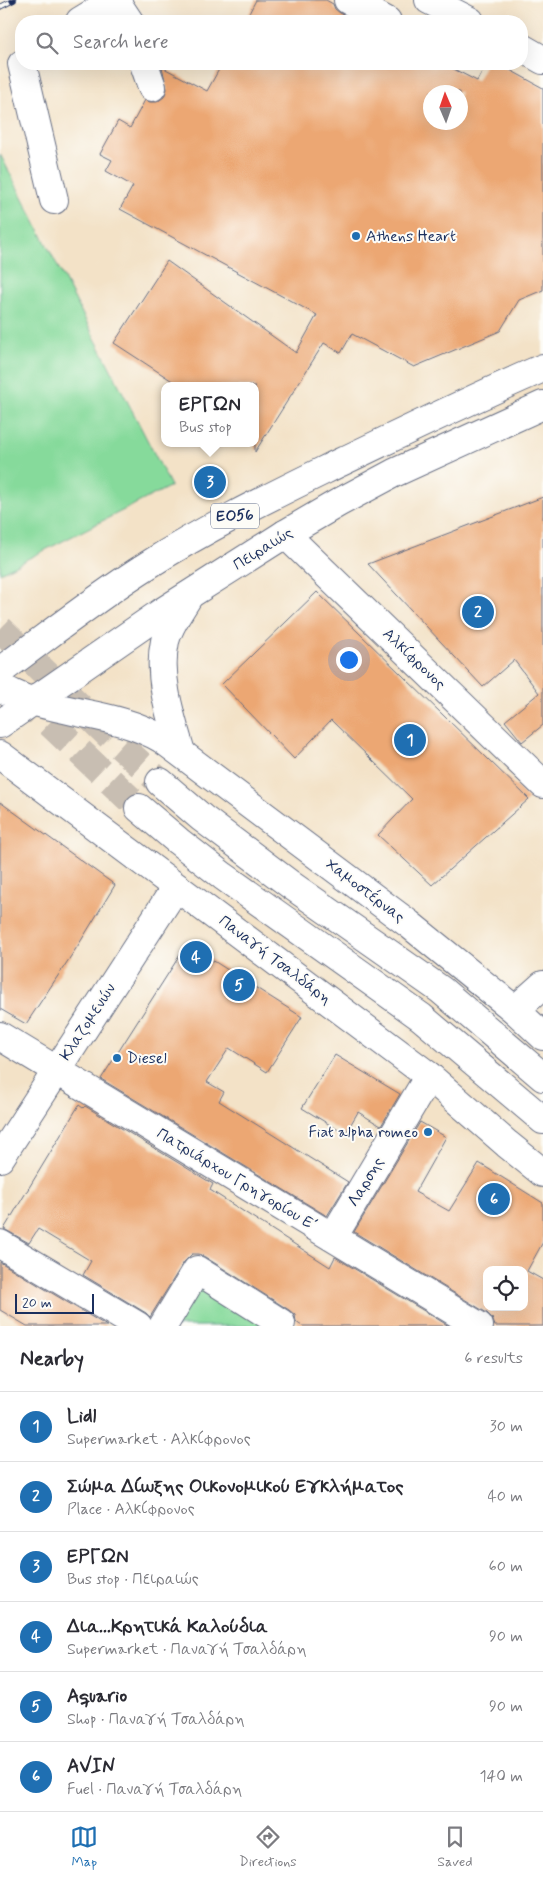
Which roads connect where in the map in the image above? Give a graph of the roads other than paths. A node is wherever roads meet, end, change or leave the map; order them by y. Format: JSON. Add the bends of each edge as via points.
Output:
{"nodes":[{"id":1,"x":115,"y":0,"type":"edge"},
{"id":2,"x":348,"y":0,"type":"edge"},
{"id":3,"x":429,"y":0,"type":"edge"},
{"id":4,"x":90,"y":15,"type":"edge"},
{"id":5,"x":125,"y":15,"type":"edge"},
{"id":6,"x":376,"y":15,"type":"edge"},
{"id":7,"x":458,"y":15,"type":"edge"},
{"id":8,"x":20,"y":70,"type":"edge"},
{"id":9,"x":54,"y":200,"type":"dead end"},
{"id":10,"x":543,"y":368,"type":"edge"},
{"id":11,"x":543,"y":404,"type":"edge"},
{"id":12,"x":285,"y":534,"type":"junction"},
{"id":13,"x":188,"y":596,"type":"junction"},
{"id":14,"x":0,"y":671,"type":"edge"},
{"id":15,"x":0,"y":688,"type":"edge"},
{"id":16,"x":32,"y":701,"type":"junction"},
{"id":17,"x":0,"y":724,"type":"edge"},
{"id":18,"x":181,"y":752,"type":"junction"},
{"id":19,"x":0,"y":755,"type":"edge"},
{"id":20,"x":160,"y":782,"type":"tunnel mouth"},
{"id":21,"x":543,"y":784,"type":"edge"},
{"id":22,"x":139,"y":808,"type":"tunnel mouth"},
{"id":23,"x":176,"y":887,"type":"junction"},
{"id":24,"x":543,"y":985,"type":"edge"},
{"id":25,"x":515,"y":1010,"type":"junction"},
{"id":26,"x":0,"y":1036,"type":"edge"},
{"id":27,"x":543,"y":1036,"type":"edge"},
{"id":28,"x":57,"y":1070,"type":"junction"},
{"id":29,"x":429,"y":1076,"type":"junction"},
{"id":30,"x":543,"y":1077,"type":"edge"},
{"id":31,"x":543,"y":1120,"type":"edge"},
{"id":32,"x":0,"y":1158,"type":"edge"},
{"id":33,"x":543,"y":1173,"type":"edge"},
{"id":34,"x":333,"y":1237,"type":"junction"},
{"id":35,"x":0,"y":1244,"type":"edge"},
{"id":36,"x":281,"y":1323,"type":"dead end"},
{"id":37,"x":138,"y":1326,"type":"edge"},
{"id":38,"x":163,"y":1326,"type":"edge"},
{"id":39,"x":479,"y":1326,"type":"edge"}],
"edges":[{"from":1,"to":4,"type":"main road"},
{"from":1,"to":5,"type":"main road"},
{"from":2,"to":6,"type":"main road"},
{"from":3,"to":7,"type":"main road"},
{"from":8,"to":9,"type":"main road"},
{"from":10,"to":14,"type":"main road","number":"ΕΟ56","via":[[460,404],[188,541],[147,565]]},
{"from":11,"to":12,"type":"main road","name":"Πειραιώς","number":"ΕΟ56","via":[[394,474]]},
{"from":12,"to":13,"type":"main road","name":"Πειραιώς","number":"ΕΟ56"},
{"from":12,"to":21,"type":"main road","name":"Αλκίφρονος"},
{"from":13,"to":16,"type":"main road","name":"Πειραιώς","number":"ΕΟ56"},
{"from":13,"to":18,"type":"main road","via":[[165,641],[163,663],[171,718]]},
{"from":15,"to":16,"type":"main road","name":"Χαμοστέρνας"},
{"from":16,"to":17,"type":"main road","name":"Πειραιώς","number":"ΕΟ56"},
{"from":16,"to":18,"type":"main road","name":"Χαμοστέρνας","via":[[145,728]]},
{"from":18,"to":25,"type":"main road","name":"Χαμοστέρνας","via":[[409,924]]},
{"from":19,"to":23,"type":"main road","name":"Παναγή Τσαλδάρη"},
{"from":20,"to":30,"type":"main road","via":[[290,885],[441,990]]},
{"from":22,"to":31,"type":"main road","via":[[223,876],[421,1017]]},
{"from":23,"to":28,"type":"main road","name":"Κλαζομενών"},
{"from":23,"to":29,"type":"main road","name":"Παναγή Τσαλδάρη"},
{"from":24,"to":25,"type":"main road"},
{"from":25,"to":27,"type":"main road","name":"Χαμοστέρνας"},
{"from":26,"to":28,"type":"main road","name":"Πατριάρχου Γρηγορίου Ε΄"},
{"from":28,"to":32,"type":"main road","name":"Κλαζομενών"},
{"from":28,"to":34,"type":"main road","name":"Πατριάρχου Γρηγορίου Ε΄"},
{"from":29,"to":33,"type":"main road","name":"Παναγή Τσαλδάρη"},
{"from":29,"to":34,"type":"main road","name":"Λαρσης"},
{"from":34,"to":39,"type":"main road","name":"Πατριάρχου Γρηγορίου Ε΄"},
{"from":35,"to":37,"type":"main road"},
{"from":36,"to":38,"type":"main road","via":[[197,1270]]}]}
